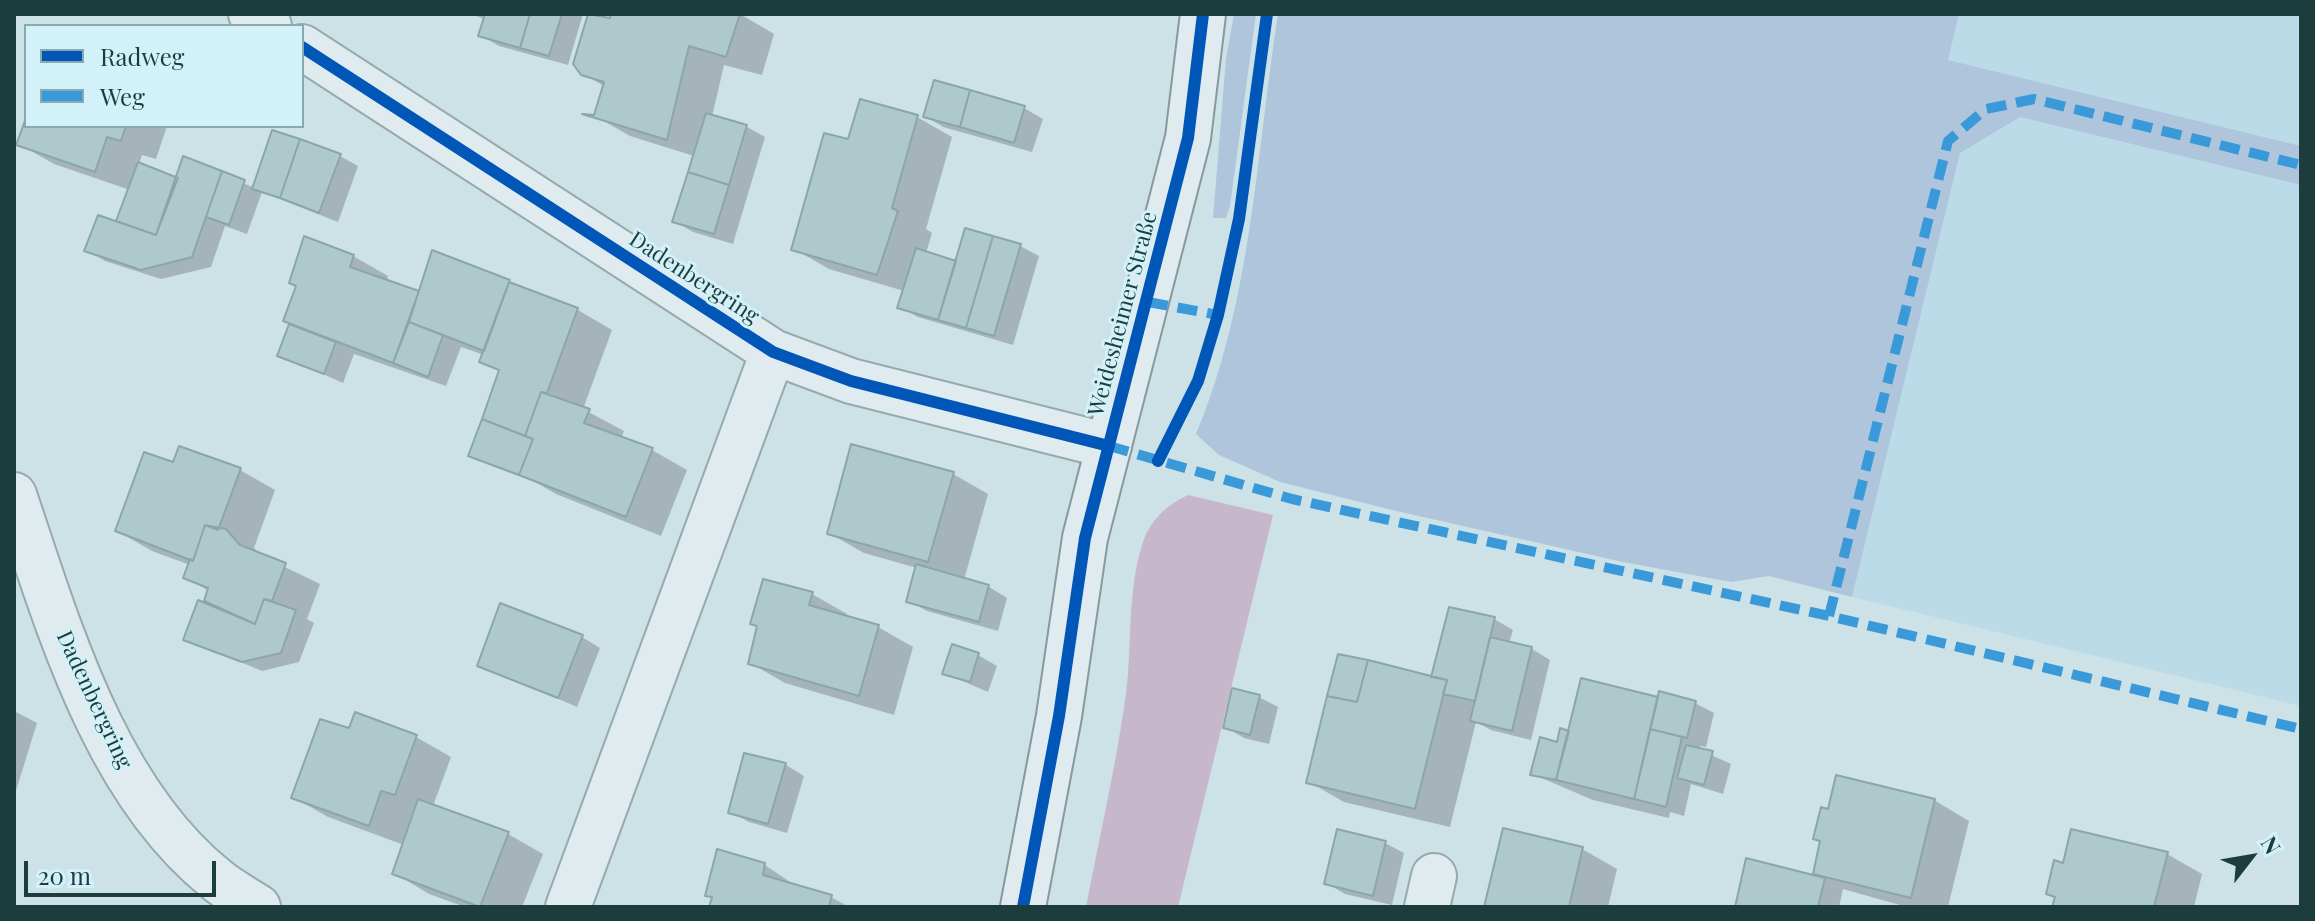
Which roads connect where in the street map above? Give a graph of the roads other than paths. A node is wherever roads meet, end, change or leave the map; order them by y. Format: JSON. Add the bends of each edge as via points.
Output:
{"nodes":[{"id":1,"x":1203,"y":14,"type":"edge"},
{"id":2,"x":304,"y":48,"type":"edge"},
{"id":3,"x":773,"y":352,"type":"junction"},
{"id":4,"x":1109,"y":446,"type":"junction"},
{"id":5,"x":14,"y":495,"type":"edge"},
{"id":6,"x":258,"y":907,"type":"edge"},
{"id":7,"x":568,"y":907,"type":"edge"},
{"id":8,"x":1023,"y":907,"type":"edge"}],
"edges":[{"from":1,"to":4,"type":"street","name":"Weidesheimer Straße","via":[[1188,138]]},
{"from":2,"to":3,"type":"street","name":"Dadenbergring"},
{"from":3,"to":4,"type":"street","name":"Dadenbergring","via":[[851,381]]},
{"from":3,"to":7,"type":"street","name":"Dadenbergring"},
{"from":4,"to":8,"type":"street","name":"Weidesheimer Straße","via":[[1085,538]]},
{"from":5,"to":6,"type":"street","name":"Dadenbergring","via":[[99,722],[139,792],[216,880]]}]}
